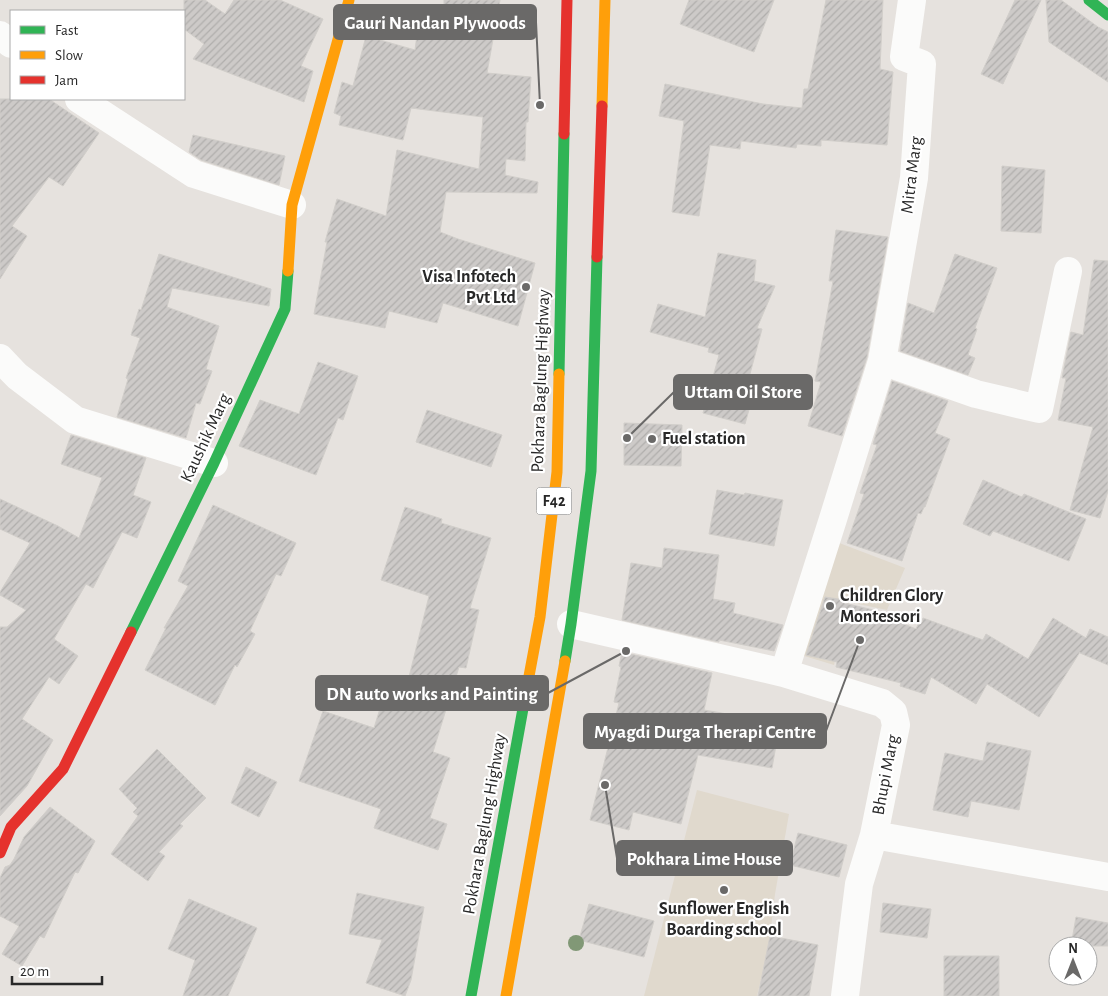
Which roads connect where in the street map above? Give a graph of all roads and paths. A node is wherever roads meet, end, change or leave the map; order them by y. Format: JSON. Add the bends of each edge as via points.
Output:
{"nodes":[{"id":1,"x":349,"y":0,"type":"edge"},
{"id":2,"x":567,"y":0,"type":"edge"},
{"id":3,"x":605,"y":0,"type":"edge"},
{"id":4,"x":912,"y":0,"type":"edge"},
{"id":5,"x":1089,"y":0,"type":"edge"},
{"id":6,"x":1108,"y":15,"type":"edge"},
{"id":7,"x":0,"y":35,"type":"edge"},
{"id":8,"x":10,"y":43,"type":"edge"},
{"id":9,"x":81,"y":100,"type":"edge"},
{"id":10,"x":292,"y":205,"type":"junction"},
{"id":11,"x":1068,"y":271,"type":"dead end"},
{"id":12,"x":0,"y":358,"type":"edge"},
{"id":13,"x":882,"y":361,"type":"junction"},
{"id":14,"x":214,"y":463,"type":"junction"},
{"id":15,"x":571,"y":624,"type":"junction"},
{"id":16,"x":784,"y":673,"type":"junction"},
{"id":17,"x":874,"y":835,"type":"junction"},
{"id":18,"x":0,"y":854,"type":"edge"},
{"id":19,"x":1108,"y":877,"type":"edge"},
{"id":20,"x":472,"y":996,"type":"edge"},
{"id":21,"x":506,"y":996,"type":"edge"},
{"id":22,"x":845,"y":996,"type":"edge"}],
"edges":[{"from":1,"to":10,"type":"main road","name":"Kaushik Marg"},
{"from":2,"to":20,"type":"main road","name":"Pokhara Baglung Highway","number":"F42","via":[[557,472],[540,618]]},
{"from":3,"to":15,"type":"main road","number":"F42","via":[[591,471]]},
{"from":4,"to":13,"type":"street","name":"Mitra Marg","via":[[904,58],[922,64],[914,178]]},
{"from":5,"to":6,"type":"main road"},
{"from":7,"to":8,"type":"street"},
{"from":9,"to":10,"type":"street","via":[[194,174]]},
{"from":10,"to":14,"type":"main road","name":"Kaushik Marg","via":[[285,309]]},
{"from":11,"to":13,"type":"street","via":[[1039,409],[976,394]]},
{"from":12,"to":14,"type":"street","via":[[17,376],[75,420]]},
{"from":13,"to":16,"type":"street"},
{"from":14,"to":18,"type":"main road","name":"Kaushik Marg","via":[[63,769],[11,827]]},
{"from":15,"to":16,"type":"street","name":"Bhupi Marg"},
{"from":15,"to":21,"type":"main road","number":"F42"},
{"from":16,"to":17,"type":"street","name":"Bhupi Marg","via":[[882,703],[893,712],[896,725]]},
{"from":17,"to":19,"type":"street","name":"Bhupi Marg"},
{"from":17,"to":22,"type":"street","name":"Bhupi Marg","via":[[859,884]]}]}
